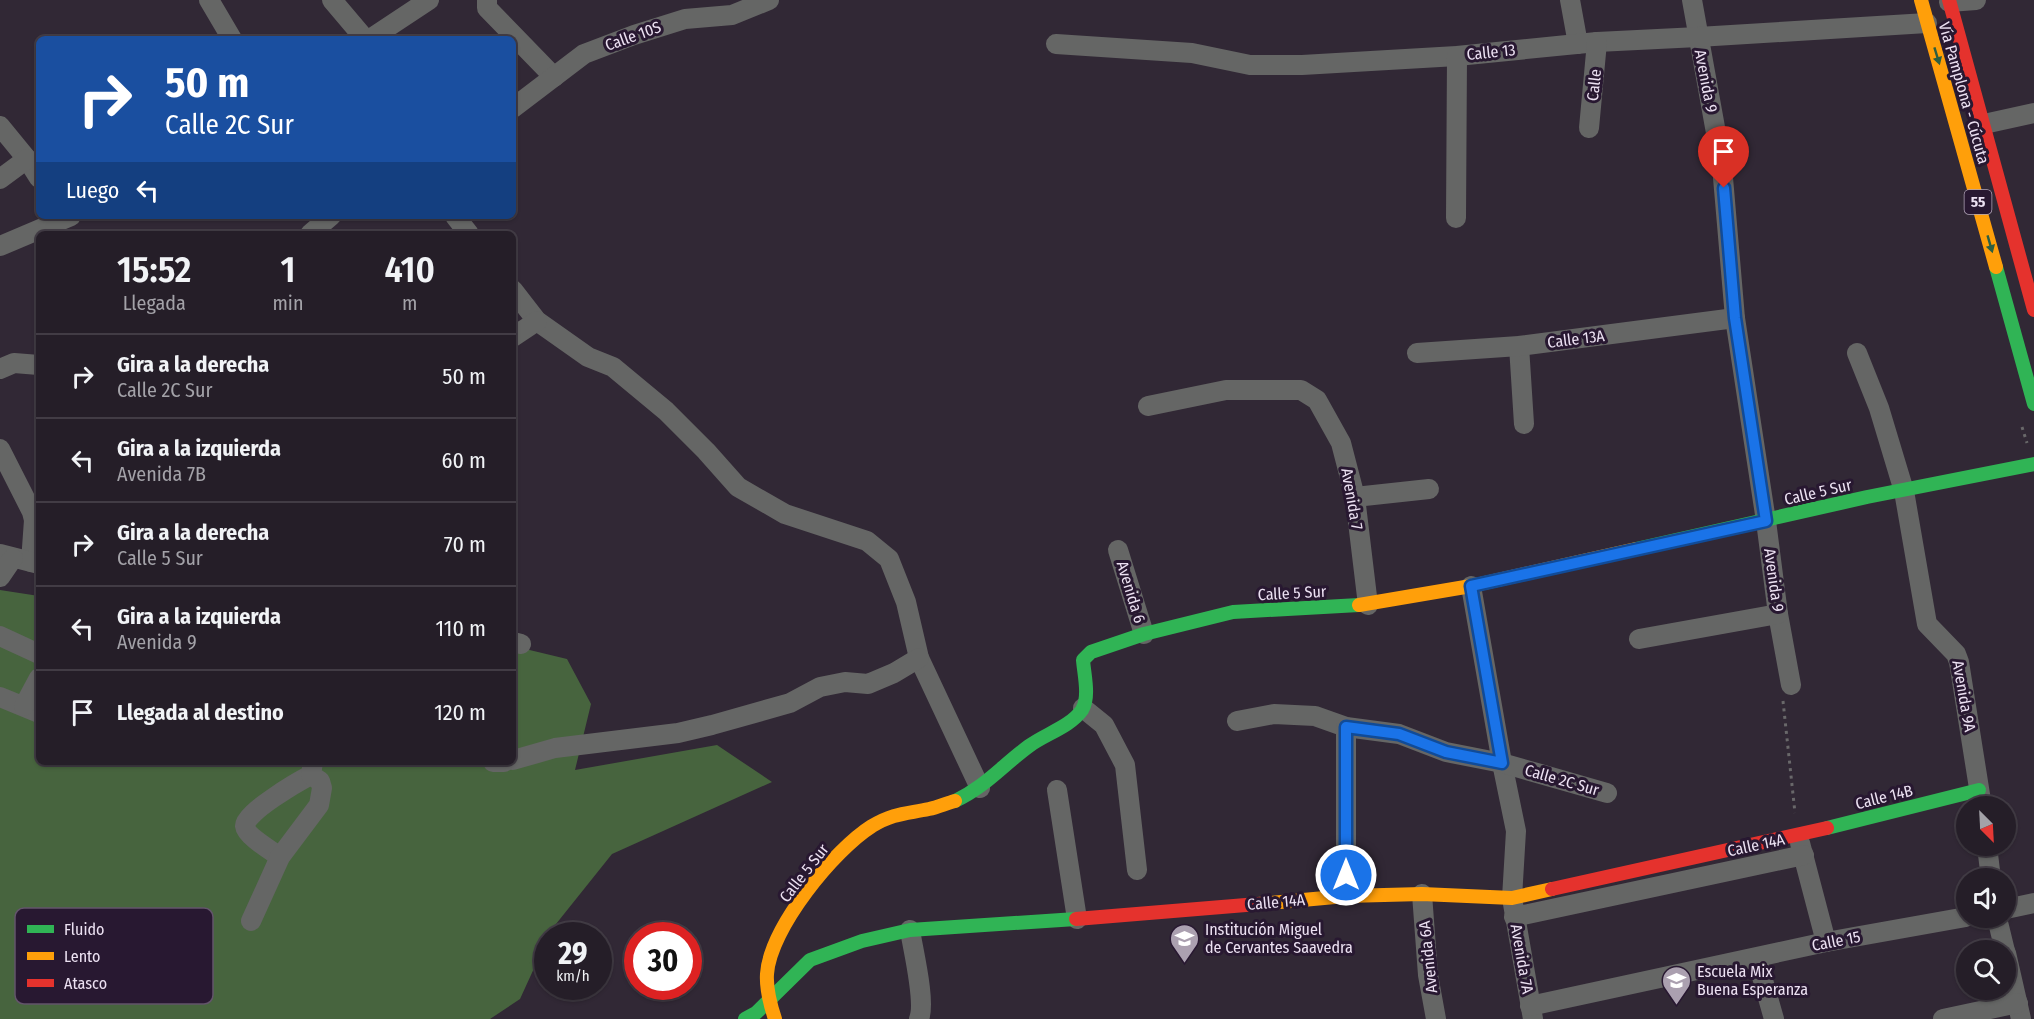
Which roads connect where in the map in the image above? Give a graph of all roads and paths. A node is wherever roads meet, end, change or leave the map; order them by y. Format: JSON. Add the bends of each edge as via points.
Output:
{"nodes":[{"id":1,"x":209,"y":0,"type":"edge"},
{"id":2,"x":332,"y":0,"type":"edge"},
{"id":3,"x":429,"y":0,"type":"edge"},
{"id":4,"x":487,"y":0,"type":"edge"},
{"id":5,"x":769,"y":0,"type":"edge"},
{"id":6,"x":1570,"y":0,"type":"edge"},
{"id":7,"x":1692,"y":0,"type":"edge"},
{"id":8,"x":1921,"y":0,"type":"edge"},
{"id":9,"x":1976,"y":0,"type":"edge"},
{"id":10,"x":1949,"y":1,"type":"edge"},
{"id":11,"x":730,"y":8,"type":"edge"},
{"id":12,"x":1927,"y":22,"type":"junction"},
{"id":13,"x":230,"y":36,"type":"edge"},
{"id":14,"x":365,"y":36,"type":"edge"},
{"id":15,"x":373,"y":36,"type":"edge"},
{"id":16,"x":514,"y":36,"type":"edge"},
{"id":17,"x":1698,"y":37,"type":"junction"},
{"id":18,"x":516,"y":38,"type":"edge"},
{"id":19,"x":1587,"y":43,"type":"junction"},
{"id":20,"x":1056,"y":44,"type":"dead end"},
{"id":21,"x":1457,"y":56,"type":"junction"},
{"id":22,"x":554,"y":77,"type":"junction"},
{"id":23,"x":516,"y":106,"type":"edge"},
{"id":24,"x":2034,"y":113,"type":"edge"},
{"id":25,"x":1984,"y":124,"type":"junction"},
{"id":26,"x":0,"y":126,"type":"edge"},
{"id":27,"x":1589,"y":128,"type":"dead end"},
{"id":28,"x":27,"y":159,"type":"junction"},
{"id":29,"x":36,"y":173,"type":"edge"},
{"id":30,"x":0,"y":179,"type":"edge"},
{"id":31,"x":1456,"y":218,"type":"dead end"},
{"id":32,"x":328,"y":219,"type":"edge"},
{"id":33,"x":457,"y":219,"type":"edge"},
{"id":34,"x":64,"y":222,"type":"edge"},
{"id":35,"x":40,"y":231,"type":"edge"},
{"id":36,"x":314,"y":231,"type":"edge"},
{"id":37,"x":467,"y":231,"type":"edge"},
{"id":38,"x":36,"y":232,"type":"edge"},
{"id":39,"x":0,"y":246,"type":"edge"},
{"id":40,"x":516,"y":294,"type":"edge"},
{"id":41,"x":2034,"y":310,"type":"edge"},
{"id":42,"x":1735,"y":318,"type":"junction"},
{"id":43,"x":537,"y":321,"type":"junction"},
{"id":44,"x":516,"y":336,"type":"edge"},
{"id":45,"x":1519,"y":346,"type":"junction"},
{"id":46,"x":1417,"y":353,"type":"dead end"},
{"id":47,"x":1857,"y":353,"type":"dead end"},
{"id":48,"x":36,"y":365,"type":"edge"},
{"id":49,"x":0,"y":367,"type":"edge"},
{"id":50,"x":2034,"y":404,"type":"edge"},
{"id":51,"x":1148,"y":406,"type":"dead end"},
{"id":52,"x":1524,"y":424,"type":"dead end"},
{"id":53,"x":0,"y":449,"type":"edge"},
{"id":54,"x":2034,"y":464,"type":"edge"},
{"id":55,"x":1429,"y":489,"type":"dead end"},
{"id":56,"x":1904,"y":490,"type":"junction"},
{"id":57,"x":1355,"y":498,"type":"junction"},
{"id":58,"x":1766,"y":521,"type":"junction"},
{"id":59,"x":1118,"y":550,"type":"dead end"},
{"id":60,"x":21,"y":559,"type":"edge"},
{"id":61,"x":0,"y":578,"type":"edge"},
{"id":62,"x":1471,"y":586,"type":"junction"},
{"id":63,"x":1368,"y":605,"type":"junction"},
{"id":64,"x":1778,"y":614,"type":"junction"},
{"id":65,"x":1144,"y":634,"type":"junction"},
{"id":66,"x":0,"y":636,"type":"edge"},
{"id":67,"x":1639,"y":639,"type":"dead end"},
{"id":68,"x":36,"y":653,"type":"edge"},
{"id":69,"x":919,"y":658,"type":"junction"},
{"id":70,"x":1791,"y":686,"type":"joint"},
{"id":71,"x":36,"y":692,"type":"edge"},
{"id":72,"x":0,"y":696,"type":"edge"},
{"id":73,"x":1083,"y":708,"type":"junction"},
{"id":74,"x":32,"y":710,"type":"edge"},
{"id":75,"x":1237,"y":721,"type":"dead end"},
{"id":76,"x":1346,"y":727,"type":"junction"},
{"id":77,"x":516,"y":759,"type":"edge"},
{"id":78,"x":1502,"y":763,"type":"junction"},
{"id":79,"x":312,"y":768,"type":"edge"},
{"id":80,"x":980,"y":788,"type":"junction"},
{"id":81,"x":1057,"y":790,"type":"dead end"},
{"id":82,"x":1607,"y":793,"type":"dead end"},
{"id":83,"x":1980,"y":796,"type":"edge"},
{"id":84,"x":1956,"y":803,"type":"edge"},
{"id":85,"x":1797,"y":836,"type":"junction"},
{"id":86,"x":1803,"y":855,"type":"junction"},
{"id":87,"x":280,"y":857,"type":"junction"},
{"id":88,"x":1137,"y":870,"type":"dead end"},
{"id":89,"x":1422,"y":894,"type":"junction"},
{"id":90,"x":1346,"y":897,"type":"junction"},
{"id":91,"x":2034,"y":903,"type":"edge"},
{"id":92,"x":1513,"y":907,"type":"junction"},
{"id":93,"x":2016,"y":907,"type":"edge"},
{"id":94,"x":1077,"y":919,"type":"junction"},
{"id":95,"x":1956,"y":919,"type":"edge"},
{"id":96,"x":251,"y":921,"type":"dead end"},
{"id":97,"x":910,"y":930,"type":"junction"},
{"id":98,"x":1826,"y":942,"type":"junction"},
{"id":99,"x":1757,"y":959,"type":"junction"},
{"id":100,"x":2016,"y":995,"type":"edge"},
{"id":101,"x":770,"y":1000,"type":"junction"},
{"id":102,"x":2020,"y":1011,"type":"edge"},
{"id":103,"x":1532,"y":1013,"type":"edge"},
{"id":104,"x":745,"y":1019,"type":"edge"},
{"id":105,"x":775,"y":1019,"type":"edge"},
{"id":106,"x":919,"y":1019,"type":"edge"},
{"id":107,"x":1436,"y":1019,"type":"edge"},
{"id":108,"x":1774,"y":1019,"type":"edge"},
{"id":109,"x":1943,"y":1019,"type":"edge"}],
"edges":[{"from":1,"to":13,"type":"street"},
{"from":2,"to":14,"type":"street"},
{"from":3,"to":15,"type":"street"},
{"from":4,"to":16,"type":"street","via":[[487,8]]},
{"from":5,"to":11,"type":"street","name":"Calle 10S"},
{"from":6,"to":19,"type":"street","name":"Calle"},
{"from":7,"to":17,"type":"street","name":"Avenida 9"},
{"from":8,"to":12,"type":"main road","name":"Vía Pamplona - Cúcuta","number":"55"},
{"from":9,"to":10,"type":"street"},
{"from":10,"to":25,"type":"main road","name":"Vía Pamplona - Cúcuta","number":"55"},
{"from":11,"to":22,"type":"street","name":"Calle 10S","via":[[634,35],[584,54]]},
{"from":12,"to":17,"type":"street","name":"Calle 13"},
{"from":12,"to":50,"type":"main road","name":"Vía Pamplona - Cúcuta","number":"55","one_way":true},
{"from":17,"to":19,"type":"street","name":"Calle 13"},
{"from":17,"to":42,"type":"street","name":"Avenida 9","via":[[1722,166]]},
{"from":18,"to":22,"type":"street"},
{"from":19,"to":21,"type":"street","name":"Calle 13"},
{"from":19,"to":27,"type":"street","name":"Calle"},
{"from":20,"to":21,"type":"street","name":"Calle 13","via":[[1192,53],[1251,65]]},
{"from":21,"to":31,"type":"street"},
{"from":22,"to":23,"type":"street","name":"Calle 10S"},
{"from":24,"to":25,"type":"street"},
{"from":25,"to":41,"type":"main road","name":"Vía Pamplona - Cúcuta","number":"55"},
{"from":26,"to":28,"type":"street"},
{"from":28,"to":29,"type":"street"},
{"from":28,"to":30,"type":"street"},
{"from":32,"to":36,"type":"street"},
{"from":33,"to":37,"type":"street"},
{"from":34,"to":35,"type":"street"},
{"from":38,"to":39,"type":"street"},
{"from":40,"to":43,"type":"street"},
{"from":42,"to":45,"type":"street","name":"Calle 13A"},
{"from":42,"to":58,"type":"street","name":"Avenida 9"},
{"from":43,"to":44,"type":"street"},
{"from":43,"to":69,"type":"street","via":[[588,357],[613,367],[666,411],[738,487],[785,514],[867,540],[889,559],[906,602]]},
{"from":45,"to":46,"type":"street","name":"Calle 13A"},
{"from":45,"to":52,"type":"street"},
{"from":47,"to":56,"type":"street","name":"Avenida 9A"},
{"from":48,"to":49,"type":"street","via":[[14,363]]},
{"from":51,"to":57,"type":"street","name":"Avenida 7","via":[[1226,390],[1301,390],[1317,400],[1341,443]]},
{"from":53,"to":60,"type":"street","via":[[34,520]]},
{"from":54,"to":56,"type":"main road","name":"Calle 5 Sur"},
{"from":55,"to":57,"type":"street"},
{"from":56,"to":58,"type":"main road","name":"Calle 5 Sur"},
{"from":56,"to":83,"type":"street","name":"Avenida 9A","via":[[1925,618],[1959,662]]},
{"from":57,"to":63,"type":"street","name":"Avenida 7"},
{"from":58,"to":62,"type":"main road","name":"Calle 5 Sur"},
{"from":58,"to":64,"type":"street","name":"Avenida 9"},
{"from":59,"to":65,"type":"street","name":"Avenida 6"},
{"from":60,"to":61,"type":"street"},
{"from":62,"to":63,"type":"main road","name":"Calle 5 Sur"},
{"from":62,"to":78,"type":"street","name":"Avenida 7A"},
{"from":63,"to":65,"type":"main road","name":"Calle 5 Sur","via":[[1233,612]]},
{"from":64,"to":67,"type":"street"},
{"from":64,"to":70,"type":"street","name":"Avenida 9"},
{"from":65,"to":73,"type":"main road","name":"Calle 5 Sur","via":[[1086,656]]},
{"from":66,"to":68,"type":"street"},
{"from":69,"to":77,"type":"street","via":[[867,684],[845,682],[820,687],[790,703],[711,725],[678,733],[555,748]]},
{"from":69,"to":80,"type":"street"},
{"from":70,"to":85,"type":"path","via":[[1782,702]]},
{"from":71,"to":74,"type":"street"},
{"from":72,"to":74,"type":"street"},
{"from":73,"to":80,"type":"main road","name":"Calle 5 Sur","via":[[1073,719],[1029,746]]},
{"from":73,"to":88,"type":"street","via":[[1104,725],[1125,765]]},
{"from":75,"to":76,"type":"street","name":"Calle 2C Sur","via":[[1275,714],[1315,716]]},
{"from":76,"to":78,"type":"street","name":"Calle 2C Sur","via":[[1399,734],[1446,752]]},
{"from":76,"to":90,"type":"street"},
{"from":78,"to":82,"type":"street","name":"Calle 2C Sur"},
{"from":78,"to":92,"type":"street","name":"Avenida 7A","via":[[1516,831]]},
{"from":79,"to":87,"type":"street","via":[[322,788],[319,804]]},
{"from":79,"to":87,"type":"street","via":[[246,820],[248,834]]},
{"from":80,"to":101,"type":"main road","name":"Calle 5 Sur","via":[[930,809],[899,813],[871,827],[834,857],[798,903],[773,948],[767,973]]},
{"from":81,"to":94,"type":"street"},
{"from":84,"to":85,"type":"main road","name":"Calle 14B"},
{"from":85,"to":86,"type":"street"},
{"from":85,"to":92,"type":"main road","name":"Calle 14A","via":[[1636,869]]},
{"from":86,"to":92,"type":"street","name":"Calle 14A"},
{"from":86,"to":98,"type":"street"},
{"from":87,"to":96,"type":"street"},
{"from":89,"to":90,"type":"main road","name":"Calle 14A"},
{"from":89,"to":92,"type":"main road","name":"Calle 14A"},
{"from":89,"to":107,"type":"street","name":"Avenida 6A","via":[[1428,975]]},
{"from":90,"to":94,"type":"main road","name":"Calle 14A"},
{"from":91,"to":93,"type":"street"},
{"from":92,"to":103,"type":"street","name":"Avenida 7A"},
{"from":94,"to":97,"type":"main road","name":"Calle 14A"},
{"from":95,"to":98,"type":"street","name":"Calle 15"},
{"from":97,"to":101,"type":"main road","name":"Calle 14A","via":[[862,941],[810,960]]},
{"from":97,"to":106,"type":"street","via":[[920,998]]},
{"from":98,"to":99,"type":"street","name":"Calle 15"},
{"from":99,"to":103,"type":"street","name":"Calle 15"},
{"from":99,"to":108,"type":"street"},
{"from":100,"to":102,"type":"street"},
{"from":101,"to":104,"type":"main road"},
{"from":101,"to":105,"type":"main road","name":"Calle 5 Sur"},
{"from":102,"to":109,"type":"street"}]}
